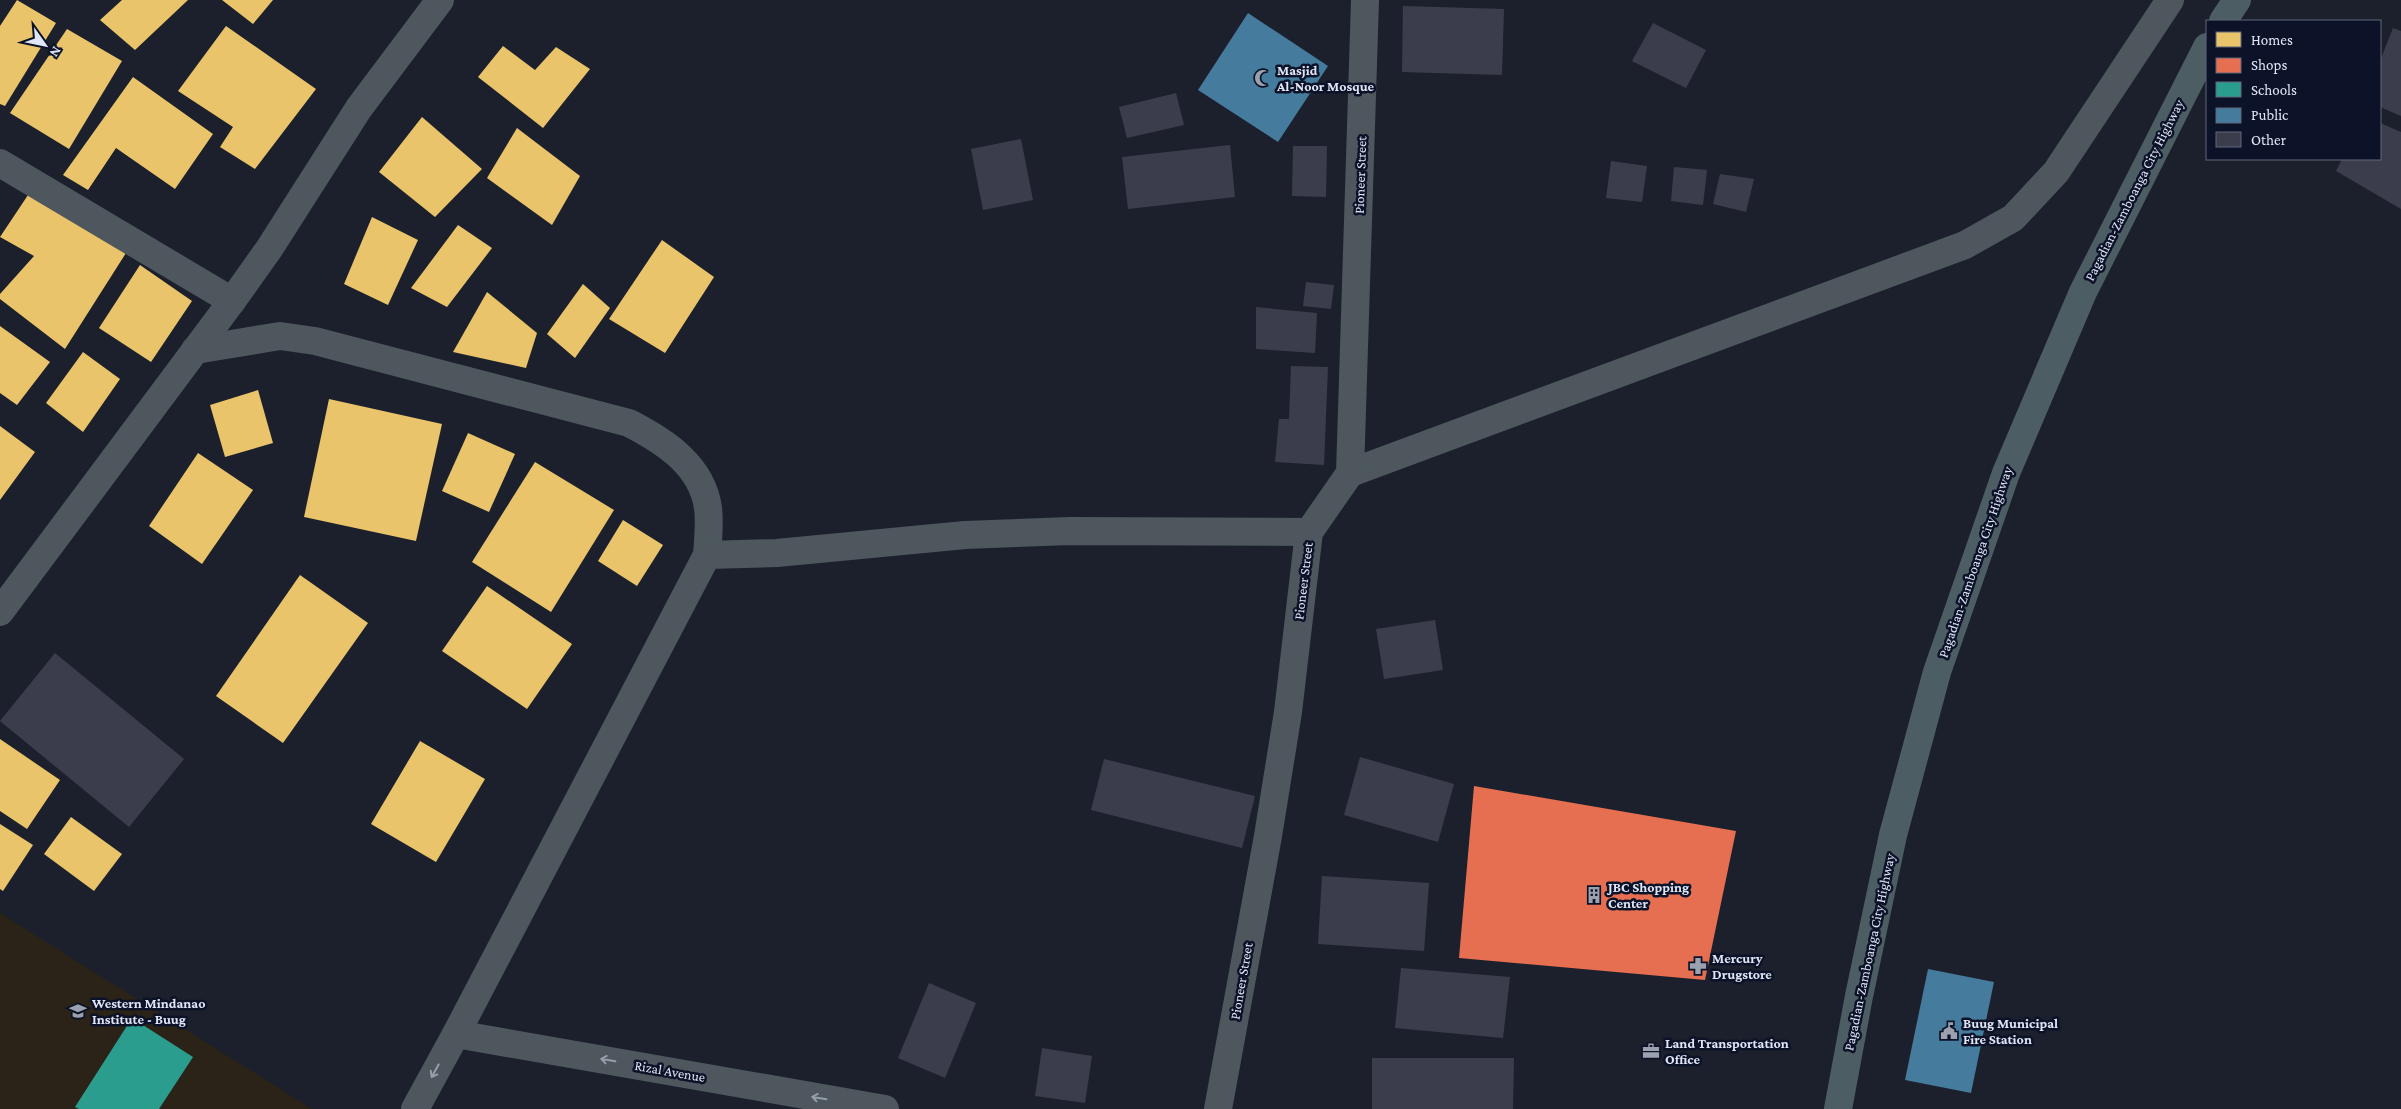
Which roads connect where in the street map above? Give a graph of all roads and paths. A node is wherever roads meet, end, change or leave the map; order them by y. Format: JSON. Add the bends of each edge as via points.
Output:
{"nodes":[{"id":1,"x":440,"y":0,"type":"edge"},
{"id":2,"x":1365,"y":0,"type":"edge"},
{"id":3,"x":2170,"y":0,"type":"edge"},
{"id":4,"x":2236,"y":0,"type":"edge"},
{"id":5,"x":2224,"y":20,"type":"edge"},
{"id":6,"x":2206,"y":49,"type":"edge"},
{"id":7,"x":0,"y":163,"type":"edge"},
{"id":8,"x":232,"y":301,"type":"junction"},
{"id":9,"x":195,"y":350,"type":"junction"},
{"id":10,"x":1350,"y":473,"type":"junction"},
{"id":11,"x":1309,"y":532,"type":"junction"},
{"id":12,"x":707,"y":555,"type":"junction"},
{"id":13,"x":0,"y":612,"type":"edge"},
{"id":14,"x":456,"y":1034,"type":"junction"},
{"id":15,"x":414,"y":1109,"type":"edge"},
{"id":16,"x":885,"y":1109,"type":"edge"},
{"id":17,"x":1218,"y":1109,"type":"edge"},
{"id":18,"x":1838,"y":1109,"type":"edge"}],
"edges":[{"from":1,"to":8,"type":"street","via":[[359,108]]},
{"from":2,"to":10,"type":"street","name":"Pioneer Street"},
{"from":3,"to":10,"type":"street","via":[[2056,172],[2013,218],[1973,241]]},
{"from":4,"to":5,"type":"highway"},
{"from":6,"to":18,"type":"highway","name":"Pagadian-Zamboanga City Highway","via":[[2083,292],[2006,473],[1937,672],[1893,835]]},
{"from":7,"to":8,"type":"street"},
{"from":8,"to":9,"type":"street"},
{"from":9,"to":12,"type":"street","via":[[280,336],[315,341],[629,423],[661,439],[682,457],[700,485],[708,508]]},
{"from":9,"to":13,"type":"street"},
{"from":10,"to":11,"type":"street","name":"Pioneer Street"},
{"from":11,"to":12,"type":"street","via":[[1003,533],[777,553]]},
{"from":11,"to":17,"type":"street","name":"Pioneer Street","via":[[1285,731]]},
{"from":12,"to":14,"type":"street"},
{"from":14,"to":15,"type":"street","one_way":true},
{"from":16,"to":14,"type":"street","name":"Rizal Avenue","one_way":true}]}
